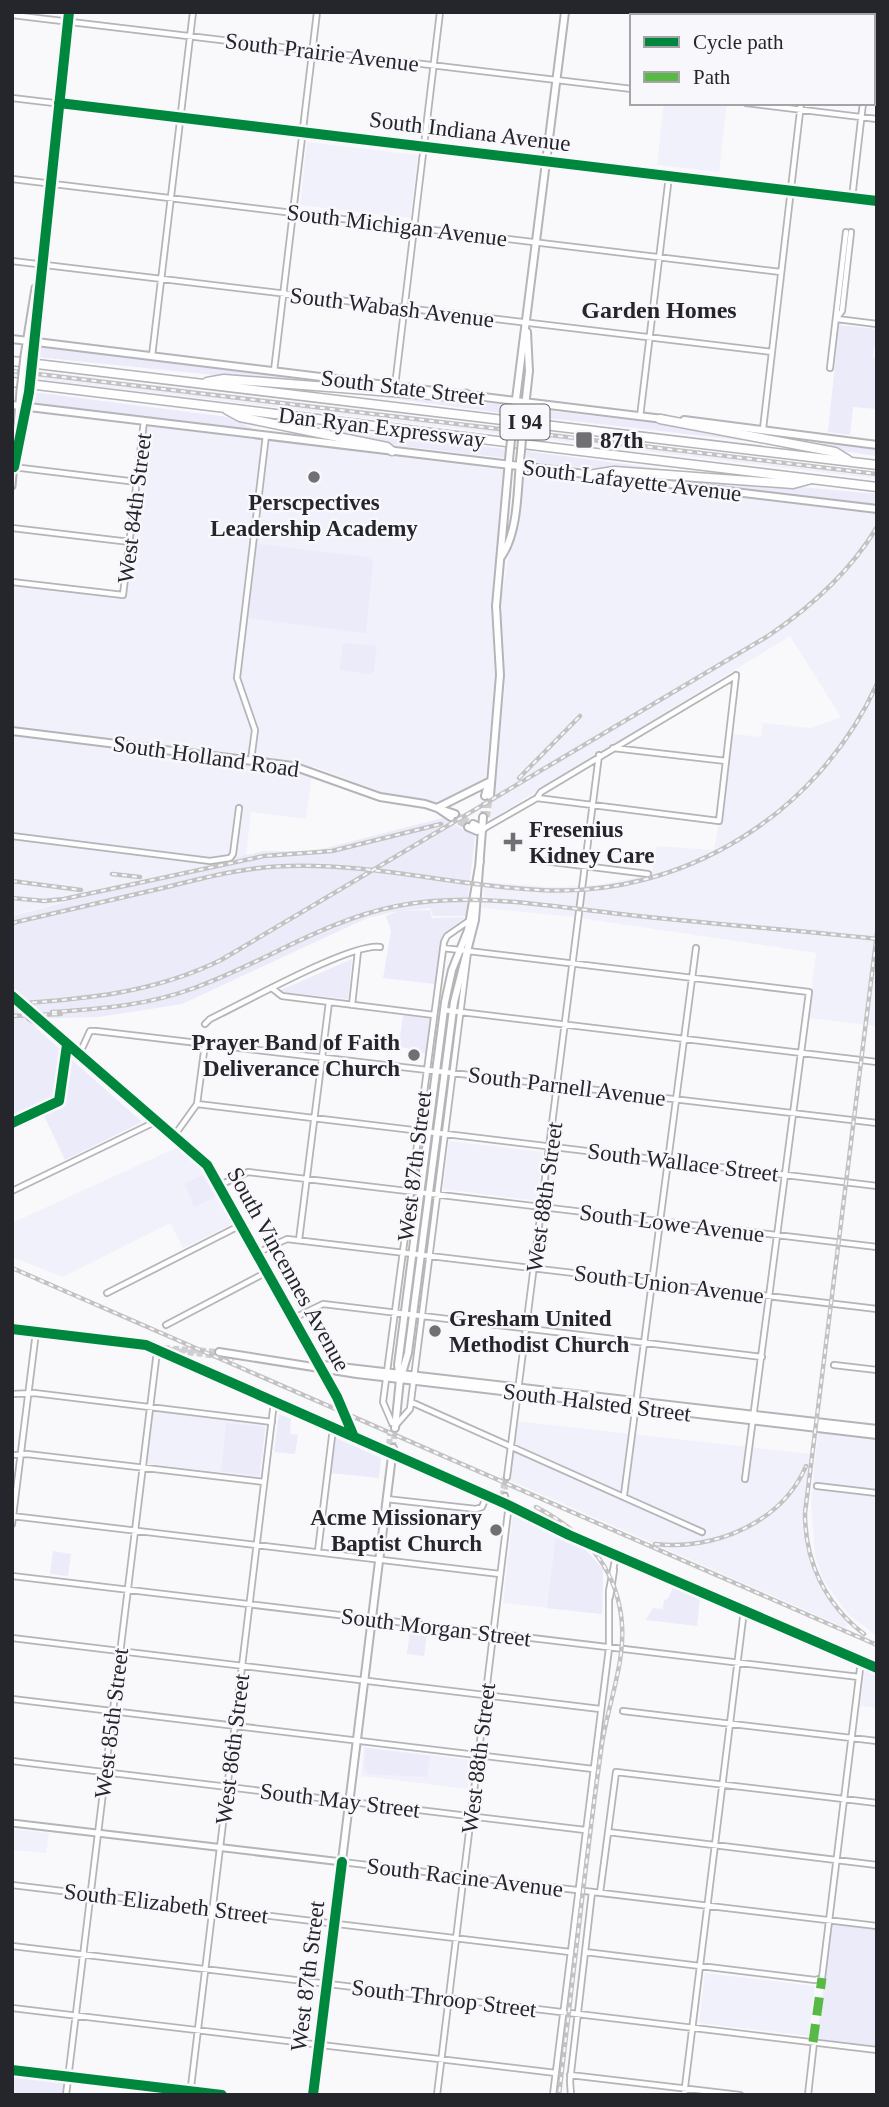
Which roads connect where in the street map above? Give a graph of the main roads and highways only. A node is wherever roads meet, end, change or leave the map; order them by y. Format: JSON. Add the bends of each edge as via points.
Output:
{"nodes":[{"id":1,"x":565,"y":12,"type":"edge"},
{"id":2,"x":527,"y":332,"type":"junction"},
{"id":3,"x":12,"y":340,"type":"edge"},
{"id":4,"x":12,"y":361,"type":"edge"},
{"id":5,"x":12,"y":382,"type":"edge"},
{"id":6,"x":200,"y":384,"type":"junction"},
{"id":7,"x":466,"y":394,"type":"junction"},
{"id":8,"x":516,"y":401,"type":"junction"},
{"id":9,"x":526,"y":402,"type":"junction"},
{"id":10,"x":15,"y":405,"type":"edge"},
{"id":11,"x":222,"y":407,"type":"junction"},
{"id":12,"x":660,"y":419,"type":"junction"},
{"id":13,"x":877,"y":445,"type":"edge"},
{"id":14,"x":392,"y":451,"type":"junction"},
{"id":15,"x":851,"y":462,"type":"junction"},
{"id":16,"x":508,"y":465,"type":"junction"},
{"id":17,"x":877,"y":466,"type":"edge"},
{"id":18,"x":519,"y":467,"type":"junction"},
{"id":19,"x":589,"y":475,"type":"junction"},
{"id":20,"x":813,"y":479,"type":"junction"},
{"id":21,"x":877,"y":486,"type":"edge"},
{"id":22,"x":877,"y":509,"type":"edge"},
{"id":23,"x":501,"y":557,"type":"junction"},
{"id":24,"x":12,"y":731,"type":"edge"},
{"id":25,"x":489,"y":782,"type":"junction"},
{"id":26,"x":487,"y":796,"type":"tunnel mouth"},
{"id":27,"x":437,"y":808,"type":"junction"},
{"id":28,"x":453,"y":816,"type":"tunnel mouth"},
{"id":29,"x":485,"y":817,"type":"tunnel mouth"},
{"id":30,"x":471,"y":826,"type":"tunnel mouth"},
{"id":31,"x":483,"y":829,"type":"junction"},
{"id":32,"x":480,"y":861,"type":"junction"},
{"id":33,"x":424,"y":1193,"type":"junction"},
{"id":34,"x":12,"y":1329,"type":"edge"},
{"id":35,"x":219,"y":1352,"type":"tunnel mouth"},
{"id":36,"x":401,"y":1374,"type":"junction"},
{"id":37,"x":754,"y":1418,"type":"junction"},
{"id":38,"x":394,"y":1426,"type":"tunnel mouth"},
{"id":39,"x":877,"y":1429,"type":"edge"},
{"id":40,"x":877,"y":1435,"type":"edge"},
{"id":41,"x":391,"y":1449,"type":"junction"},
{"id":42,"x":877,"y":1668,"type":"edge"},
{"id":43,"x":313,"y":2095,"type":"edge"}],
"edges":[{"from":1,"to":2,"type":"main road"},
{"from":2,"to":8,"type":"main road"},
{"from":2,"to":9,"type":"main road"},
{"from":3,"to":7,"type":"main road","name":"South State Street"},
{"from":4,"to":6,"type":"highway","name":"Dan Ryan Expressway","number":"I 94"},
{"from":5,"to":11,"type":"highway","name":"Dan Ryan Expressway","number":"I 94"},
{"from":6,"to":7,"type":"highway","via":[[224,379],[457,397]]},
{"from":6,"to":15,"type":"highway","name":"Dan Ryan Expressway","number":"I 94"},
{"from":7,"to":8,"type":"main road","name":"South State Street"},
{"from":8,"to":9,"type":"main road","name":"South State Street"},
{"from":8,"to":16,"type":"main road","bridge":true},
{"from":9,"to":12,"type":"main road","name":"South State Street"},
{"from":9,"to":18,"type":"main road","bridge":true},
{"from":10,"to":14,"type":"main road","name":"South Lafayette Avenue"},
{"from":11,"to":14,"type":"highway","via":[[240,417]]},
{"from":11,"to":20,"type":"highway","name":"Dan Ryan Expressway","number":"I 94"},
{"from":12,"to":13,"type":"main road","name":"South State Street"},
{"from":12,"to":15,"type":"highway","via":[[835,452]]},
{"from":14,"to":16,"type":"main road","name":"South Lafayette Avenue"},
{"from":15,"to":17,"type":"highway","name":"Dan Ryan Expressway","number":"I 94"},
{"from":16,"to":18,"type":"main road","name":"South Lafayette Avenue"},
{"from":16,"to":23,"type":"main road"},
{"from":18,"to":19,"type":"main road","name":"South Lafayette Avenue"},
{"from":18,"to":23,"type":"main road","via":[[510,537]]},
{"from":19,"to":20,"type":"highway","via":[[614,471],[793,484]]},
{"from":19,"to":22,"type":"main road","name":"South Lafayette Avenue"},
{"from":20,"to":21,"type":"highway","name":"Dan Ryan Expressway","number":"I 94"},
{"from":23,"to":25,"type":"main road","via":[[495,625],[500,684]]},
{"from":24,"to":27,"type":"main road","name":"South Holland Road","via":[[304,768],[380,797]]},
{"from":25,"to":26,"type":"main road"},
{"from":25,"to":27,"type":"main road"},
{"from":27,"to":28,"type":"main road","name":"South Holland Road"},
{"from":29,"to":31,"type":"main road","name":"West 87th Street"},
{"from":30,"to":31,"type":"main road"},
{"from":31,"to":32,"type":"main road","name":"West 87th Street"},
{"from":32,"to":33,"type":"main road","name":"West 87th Street","via":[[475,920],[453,1011]]},
{"from":32,"to":33,"type":"main road","name":"West 87th Street","via":[[471,919],[448,983]]},
{"from":33,"to":36,"type":"main road","name":"West 87th Street"},
{"from":34,"to":41,"type":"main road","via":[[164,1350],[261,1397]]},
{"from":35,"to":36,"type":"main road","name":"South Halsted Street"},
{"from":36,"to":37,"type":"main road","name":"South Halsted Street"},
{"from":36,"to":38,"type":"main road","name":"West 87th Street"},
{"from":37,"to":39,"type":"main road","name":"South Halsted Street"},
{"from":37,"to":40,"type":"main road","name":"South Halsted Street"},
{"from":41,"to":42,"type":"main road","via":[[487,1495],[504,1498],[559,1529]]},
{"from":41,"to":43,"type":"main road","name":"West 87th Street"}]}
